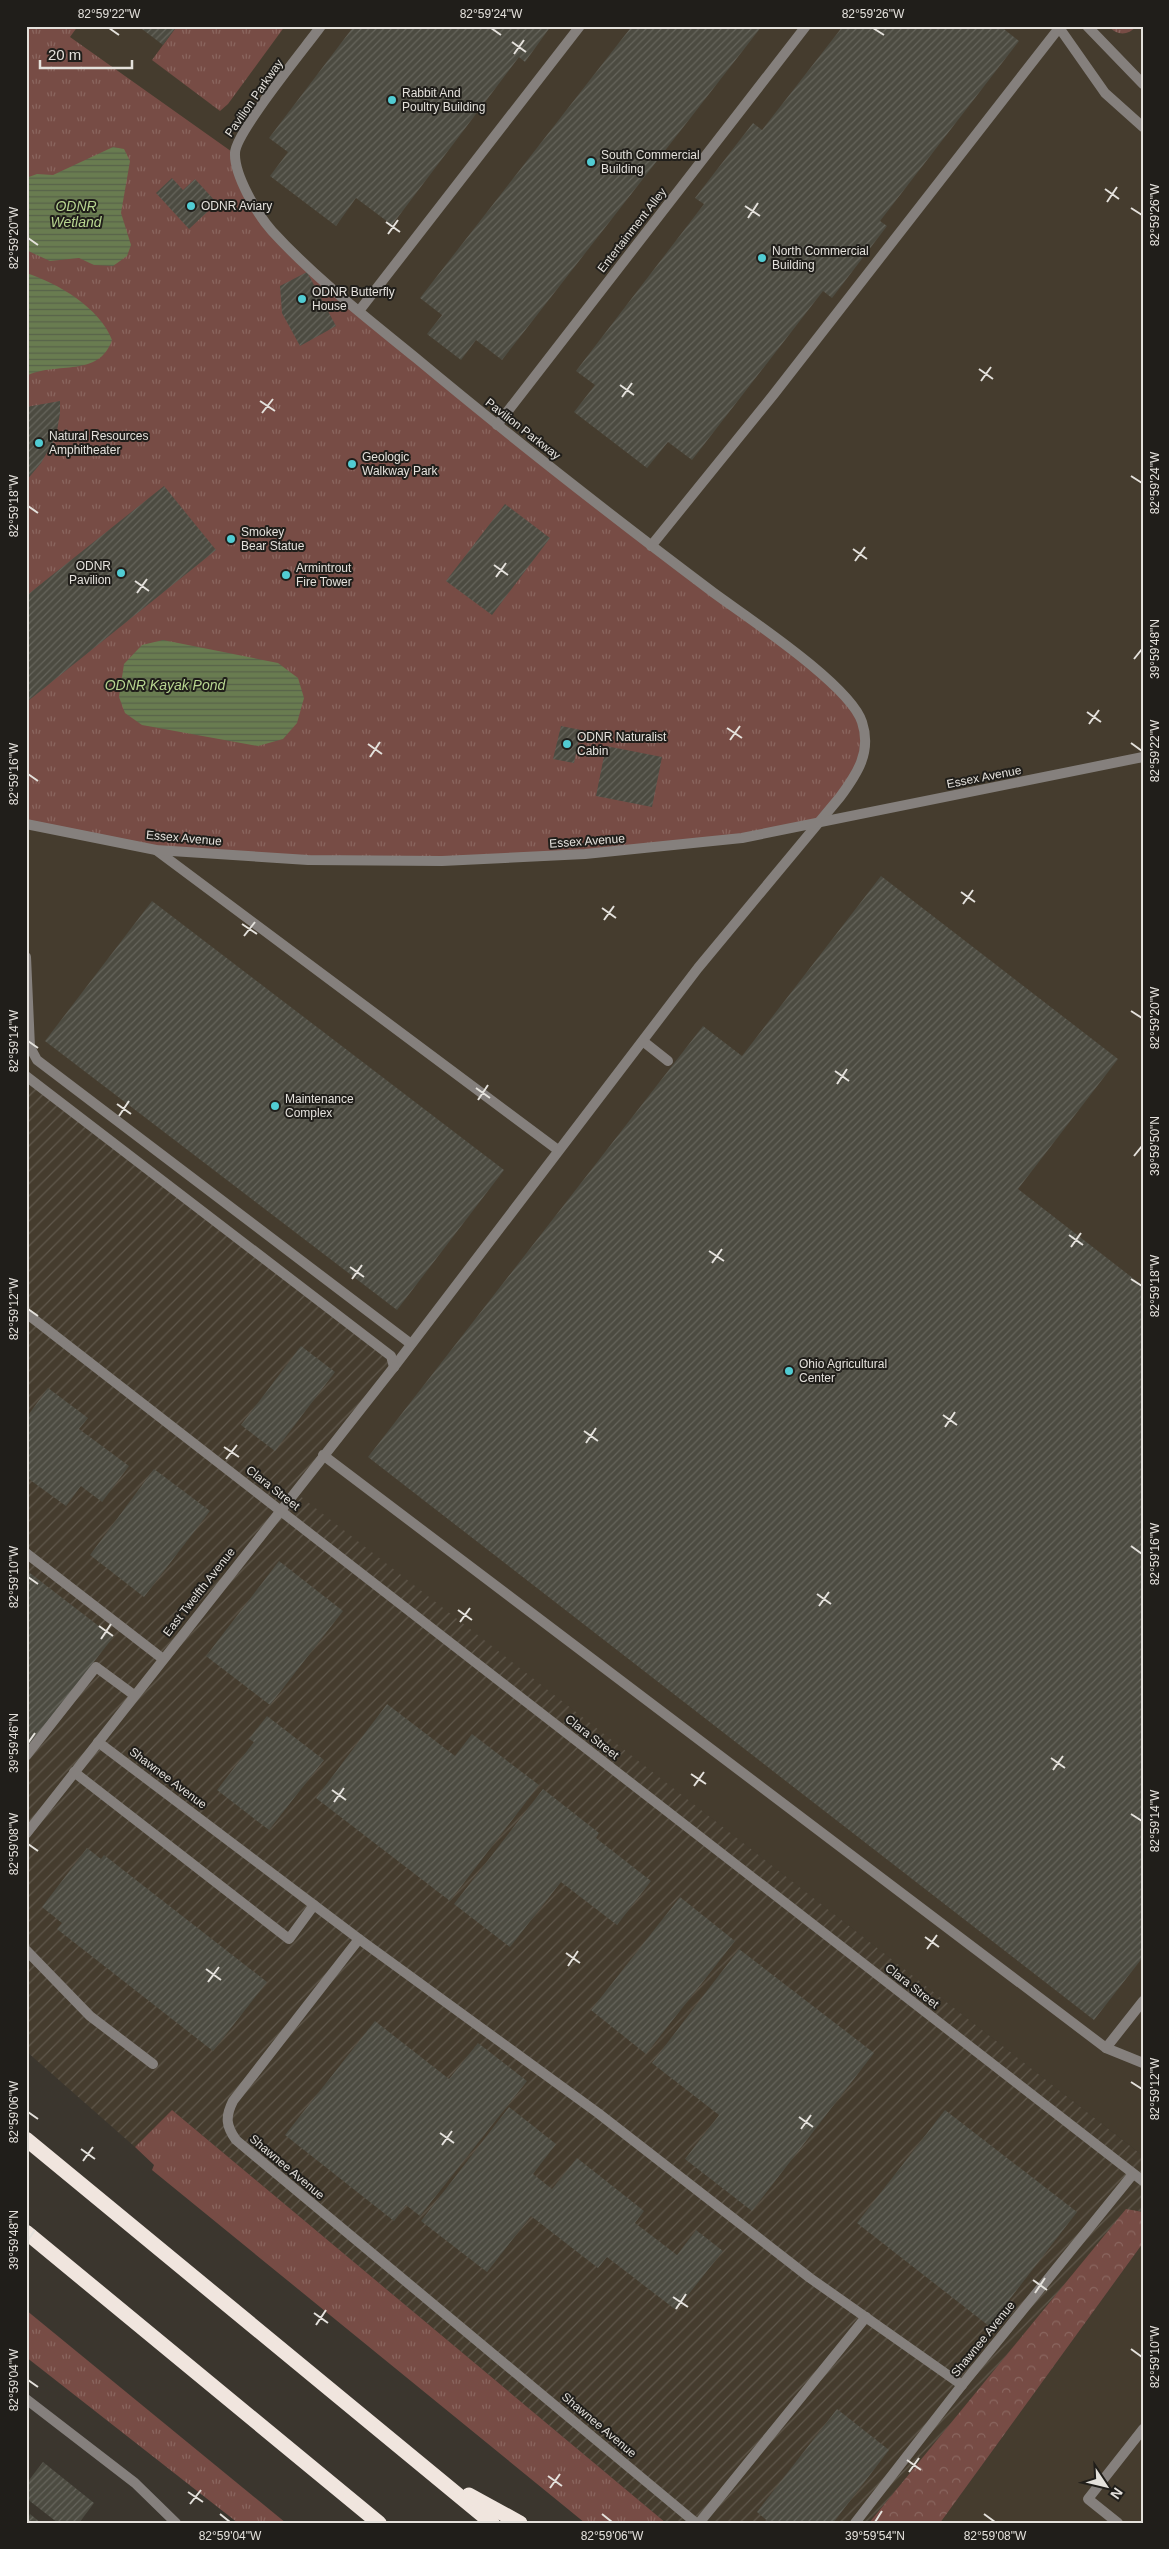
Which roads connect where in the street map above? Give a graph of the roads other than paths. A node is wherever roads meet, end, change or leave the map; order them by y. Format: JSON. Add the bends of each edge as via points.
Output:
{"nodes":[{"id":1,"x":321,"y":26,"type":"edge"},
{"id":2,"x":580,"y":26,"type":"edge"},
{"id":3,"x":806,"y":26,"type":"edge"},
{"id":4,"x":1087,"y":26,"type":"edge"},
{"id":5,"x":1058,"y":27,"type":"edge"},
{"id":6,"x":1143,"y":84,"type":"edge"},
{"id":7,"x":1143,"y":127,"type":"edge"},
{"id":8,"x":359,"y":311,"type":"junction"},
{"id":9,"x":496,"y":425,"type":"junction"},
{"id":10,"x":651,"y":546,"type":"junction"},
{"id":11,"x":1143,"y":757,"type":"edge"},
{"id":12,"x":821,"y":821,"type":"junction"},
{"id":13,"x":26,"y":824,"type":"edge"},
{"id":14,"x":156,"y":850,"type":"junction"},
{"id":15,"x":26,"y":957,"type":"edge"},
{"id":16,"x":644,"y":1042,"type":"junction"},
{"id":17,"x":668,"y":1061,"type":"dead end"},
{"id":18,"x":26,"y":1076,"type":"edge"},
{"id":19,"x":558,"y":1150,"type":"junction"},
{"id":20,"x":26,"y":1313,"type":"edge"},
{"id":21,"x":411,"y":1344,"type":"junction"},
{"id":22,"x":394,"y":1367,"type":"junction"},
{"id":23,"x":323,"y":1455,"type":"junction"},
{"id":24,"x":280,"y":1509,"type":"junction"},
{"id":25,"x":26,"y":1553,"type":"edge"},
{"id":26,"x":163,"y":1659,"type":"junction"},
{"id":27,"x":134,"y":1695,"type":"junction"},
{"id":28,"x":98,"y":1742,"type":"junction"},
{"id":29,"x":26,"y":1756,"type":"edge"},
{"id":30,"x":74,"y":1772,"type":"junction"},
{"id":31,"x":28,"y":1827,"type":"edge"},
{"id":32,"x":314,"y":1905,"type":"junction"},
{"id":33,"x":359,"y":1939,"type":"junction"},
{"id":34,"x":26,"y":1950,"type":"edge"},
{"id":35,"x":1143,"y":2000,"type":"edge"},
{"id":36,"x":1106,"y":2048,"type":"junction"},
{"id":37,"x":1143,"y":2063,"type":"edge"},
{"id":38,"x":153,"y":2064,"type":"dead end"},
{"id":39,"x":26,"y":2139,"type":"edge"},
{"id":40,"x":1133,"y":2174,"type":"junction"},
{"id":41,"x":1143,"y":2181,"type":"edge"},
{"id":42,"x":26,"y":2232,"type":"edge"},
{"id":43,"x":866,"y":2317,"type":"junction"},
{"id":44,"x":962,"y":2385,"type":"junction"},
{"id":45,"x":26,"y":2399,"type":"edge"},
{"id":46,"x":1143,"y":2429,"type":"edge"},
{"id":47,"x":440,"y":2480,"type":"junction"},
{"id":48,"x":176,"y":2523,"type":"edge"},
{"id":49,"x":379,"y":2523,"type":"edge"},
{"id":50,"x":492,"y":2523,"type":"edge"},
{"id":51,"x":520,"y":2523,"type":"edge"},
{"id":52,"x":698,"y":2523,"type":"edge"},
{"id":53,"x":855,"y":2523,"type":"edge"},
{"id":54,"x":1118,"y":2523,"type":"edge"}],
"edges":[{"from":1,"to":8,"type":"street","name":"Pavilion Parkway","via":[[242,135],[235,149],[236,164],[261,216],[273,232],[317,276]]},
{"from":2,"to":8,"type":"street"},
{"from":3,"to":9,"type":"street","name":"Entertainment Alley"},
{"from":4,"to":6,"type":"street"},
{"from":5,"to":7,"type":"street","via":[[1105,93]]},
{"from":5,"to":10,"type":"street","via":[[774,394]]},
{"from":8,"to":9,"type":"street","name":"Pavilion Parkway"},
{"from":9,"to":10,"type":"street","name":"Pavilion Parkway"},
{"from":10,"to":12,"type":"street","name":"Pavilion Parkway","via":[[803,659],[851,703],[862,720],[865,756],[857,773]]},
{"from":11,"to":12,"type":"street","name":"Essex Avenue"},
{"from":12,"to":14,"type":"street","name":"Essex Avenue","via":[[742,838],[666,848],[452,860],[308,860]]},
{"from":12,"to":16,"type":"street","name":"Pavilion Parkway","via":[[698,968]]},
{"from":13,"to":14,"type":"street","name":"Essex Avenue"},
{"from":14,"to":19,"type":"street"},
{"from":15,"to":21,"type":"street","via":[[30,1047],[37,1060]]},
{"from":16,"to":17,"type":"street"},
{"from":16,"to":19,"type":"street","name":"East Twelfth Avenue"},
{"from":18,"to":22,"type":"street","via":[[391,1356]]},
{"from":19,"to":21,"type":"street","name":"East Twelfth Avenue"},
{"from":20,"to":24,"type":"street","name":"Clara Street"},
{"from":21,"to":22,"type":"street","name":"East Twelfth Avenue"},
{"from":22,"to":23,"type":"street","name":"East Twelfth Avenue"},
{"from":23,"to":24,"type":"street","name":"East Twelfth Avenue"},
{"from":23,"to":36,"type":"street"},
{"from":24,"to":26,"type":"street","name":"East Twelfth Avenue"},
{"from":24,"to":40,"type":"street","name":"Clara Street"},
{"from":25,"to":26,"type":"street"},
{"from":26,"to":27,"type":"street","name":"East Twelfth Avenue"},
{"from":27,"to":28,"type":"street","name":"East Twelfth Avenue"},
{"from":27,"to":29,"type":"street","via":[[96,1666]]},
{"from":28,"to":30,"type":"street","name":"East Twelfth Avenue"},
{"from":28,"to":32,"type":"street","name":"Shawnee Avenue"},
{"from":30,"to":31,"type":"street","name":"East Twelfth Avenue"},
{"from":30,"to":32,"type":"street","via":[[288,1939]]},
{"from":32,"to":33,"type":"street","name":"Shawnee Avenue"},
{"from":33,"to":43,"type":"street","via":[[598,2114],[810,2278]]},
{"from":33,"to":52,"type":"street","name":"Shawnee Avenue","via":[[233,2101],[227,2114],[228,2128],[236,2140]]},
{"from":34,"to":38,"type":"street","via":[[90,2016]]},
{"from":35,"to":36,"type":"street"},
{"from":36,"to":37,"type":"street"},
{"from":39,"to":47,"type":"highway"},
{"from":40,"to":41,"type":"street","name":"Clara Street"},
{"from":40,"to":44,"type":"street","name":"Shawnee Avenue"},
{"from":42,"to":49,"type":"highway"},
{"from":43,"to":44,"type":"street"},
{"from":43,"to":52,"type":"street"},
{"from":44,"to":53,"type":"street","name":"Shawnee Avenue"},
{"from":45,"to":48,"type":"street","via":[[135,2483]]},
{"from":46,"to":54,"type":"street","via":[[1088,2499]]},
{"from":47,"to":50,"type":"highway"},
{"from":47,"to":51,"type":"highway"}]}
